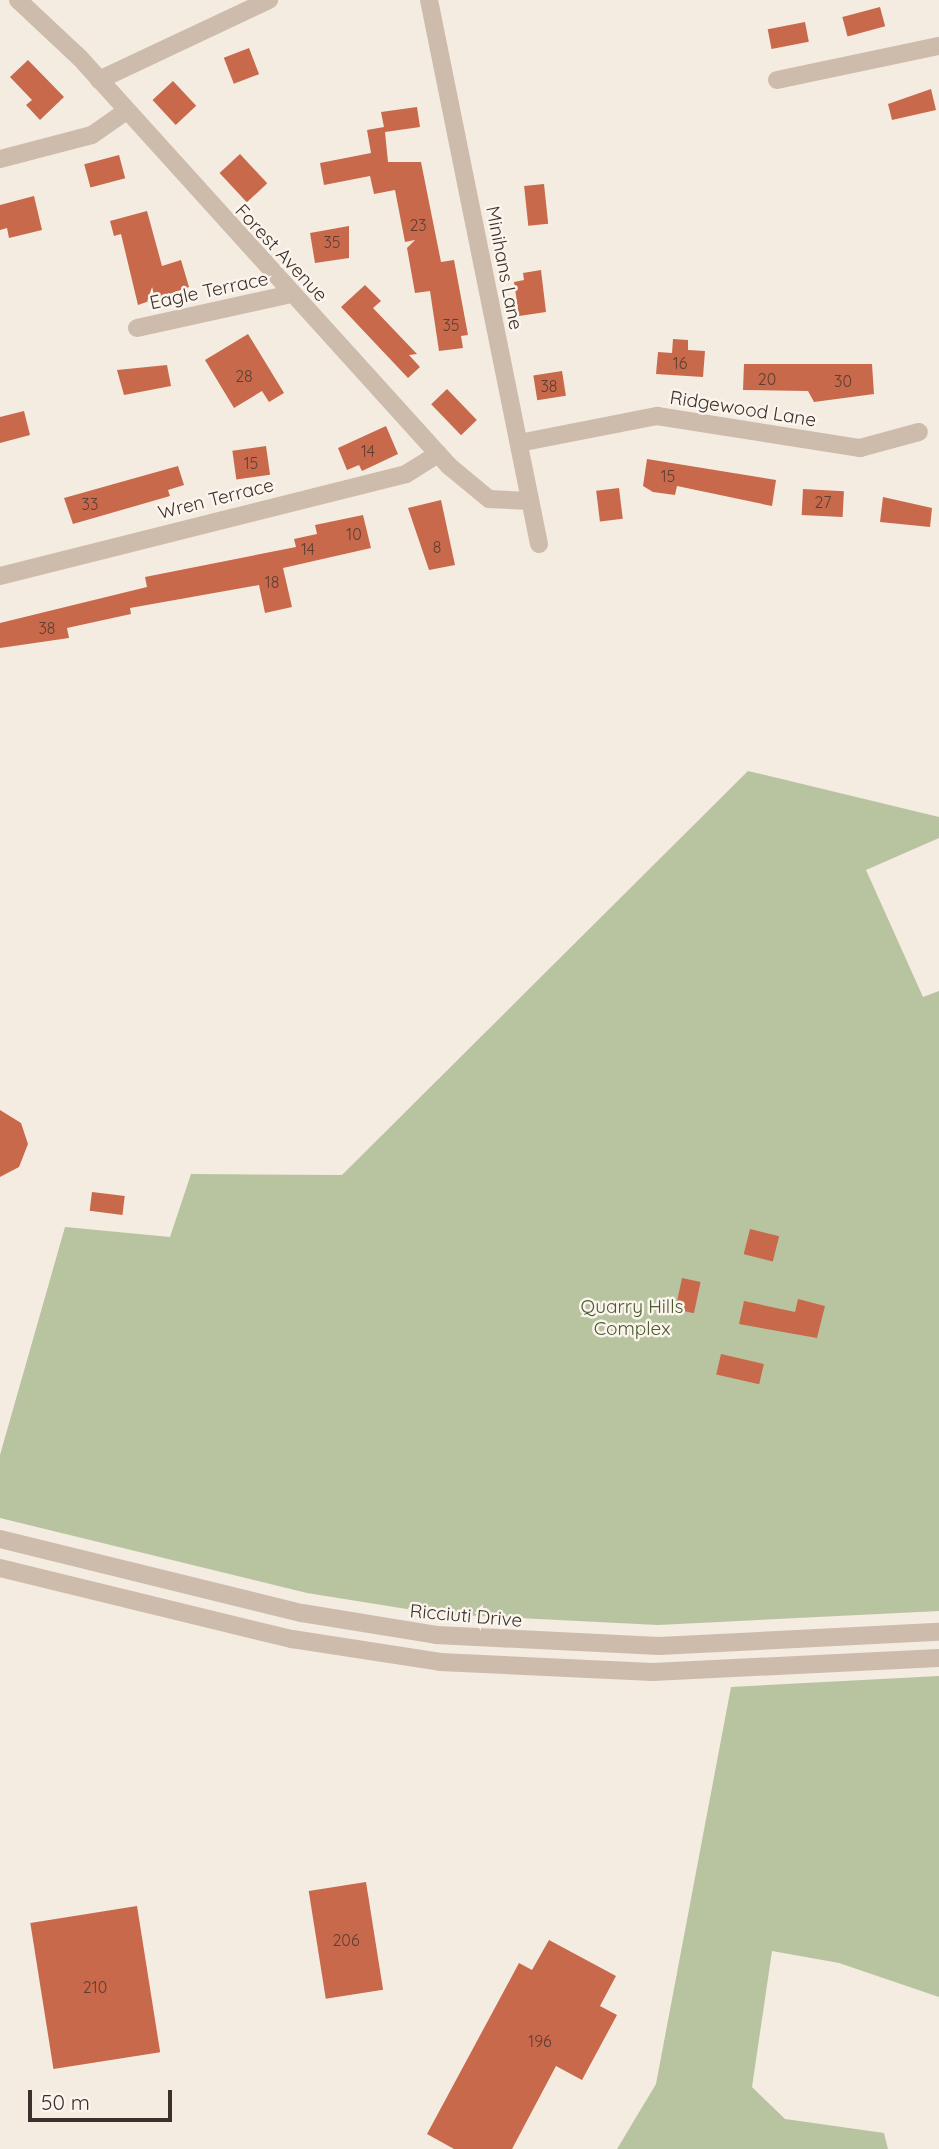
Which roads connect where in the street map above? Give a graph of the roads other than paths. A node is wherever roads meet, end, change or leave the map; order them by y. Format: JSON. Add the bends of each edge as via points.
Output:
{"nodes":[{"id":1,"x":18,"y":0,"type":"edge"},
{"id":2,"x":269,"y":0,"type":"edge"},
{"id":3,"x":429,"y":0,"type":"edge"},
{"id":4,"x":939,"y":46,"type":"edge"},
{"id":5,"x":99,"y":80,"type":"junction"},
{"id":6,"x":777,"y":80,"type":"dead end"},
{"id":7,"x":124,"y":113,"type":"junction"},
{"id":8,"x":0,"y":159,"type":"edge"},
{"id":9,"x":291,"y":294,"type":"junction"},
{"id":10,"x":137,"y":328,"type":"dead end"},
{"id":11,"x":919,"y":432,"type":"dead end"},
{"id":12,"x":519,"y":443,"type":"junction"},
{"id":13,"x":438,"y":454,"type":"junction"},
{"id":14,"x":530,"y":501,"type":"junction"},
{"id":15,"x":539,"y":544,"type":"dead end"},
{"id":16,"x":0,"y":576,"type":"edge"},
{"id":17,"x":0,"y":1539,"type":"edge"},
{"id":18,"x":0,"y":1568,"type":"edge"},
{"id":19,"x":939,"y":1632,"type":"edge"},
{"id":20,"x":939,"y":1658,"type":"edge"}],
"edges":[{"from":1,"to":5,"type":"street","name":"Forest Avenue"},
{"from":2,"to":5,"type":"street"},
{"from":3,"to":12,"type":"street","name":"Minihans Lane"},
{"from":4,"to":6,"type":"street"},
{"from":5,"to":7,"type":"street","name":"Forest Avenue"},
{"from":7,"to":8,"type":"street","via":[[92,135]]},
{"from":7,"to":9,"type":"street","name":"Forest Avenue"},
{"from":9,"to":10,"type":"street","name":"Eagle Terrace"},
{"from":9,"to":13,"type":"street","name":"Forest Avenue"},
{"from":11,"to":12,"type":"street","name":"Ridgewood Lane","via":[[860,448],[657,416]]},
{"from":12,"to":14,"type":"street","name":"Minihans Lane"},
{"from":13,"to":14,"type":"street","name":"Forest Avenue","via":[[489,499]]},
{"from":13,"to":16,"type":"street","name":"Wren Terrace","via":[[406,474]]},
{"from":14,"to":15,"type":"street","name":"Minihans Lane"},
{"from":17,"to":19,"type":"street","name":"Ricciuti Drive","via":[[302,1613],[450,1636],[659,1646]]},
{"from":18,"to":20,"type":"street","via":[[292,1639],[440,1662],[653,1672]]}]}
